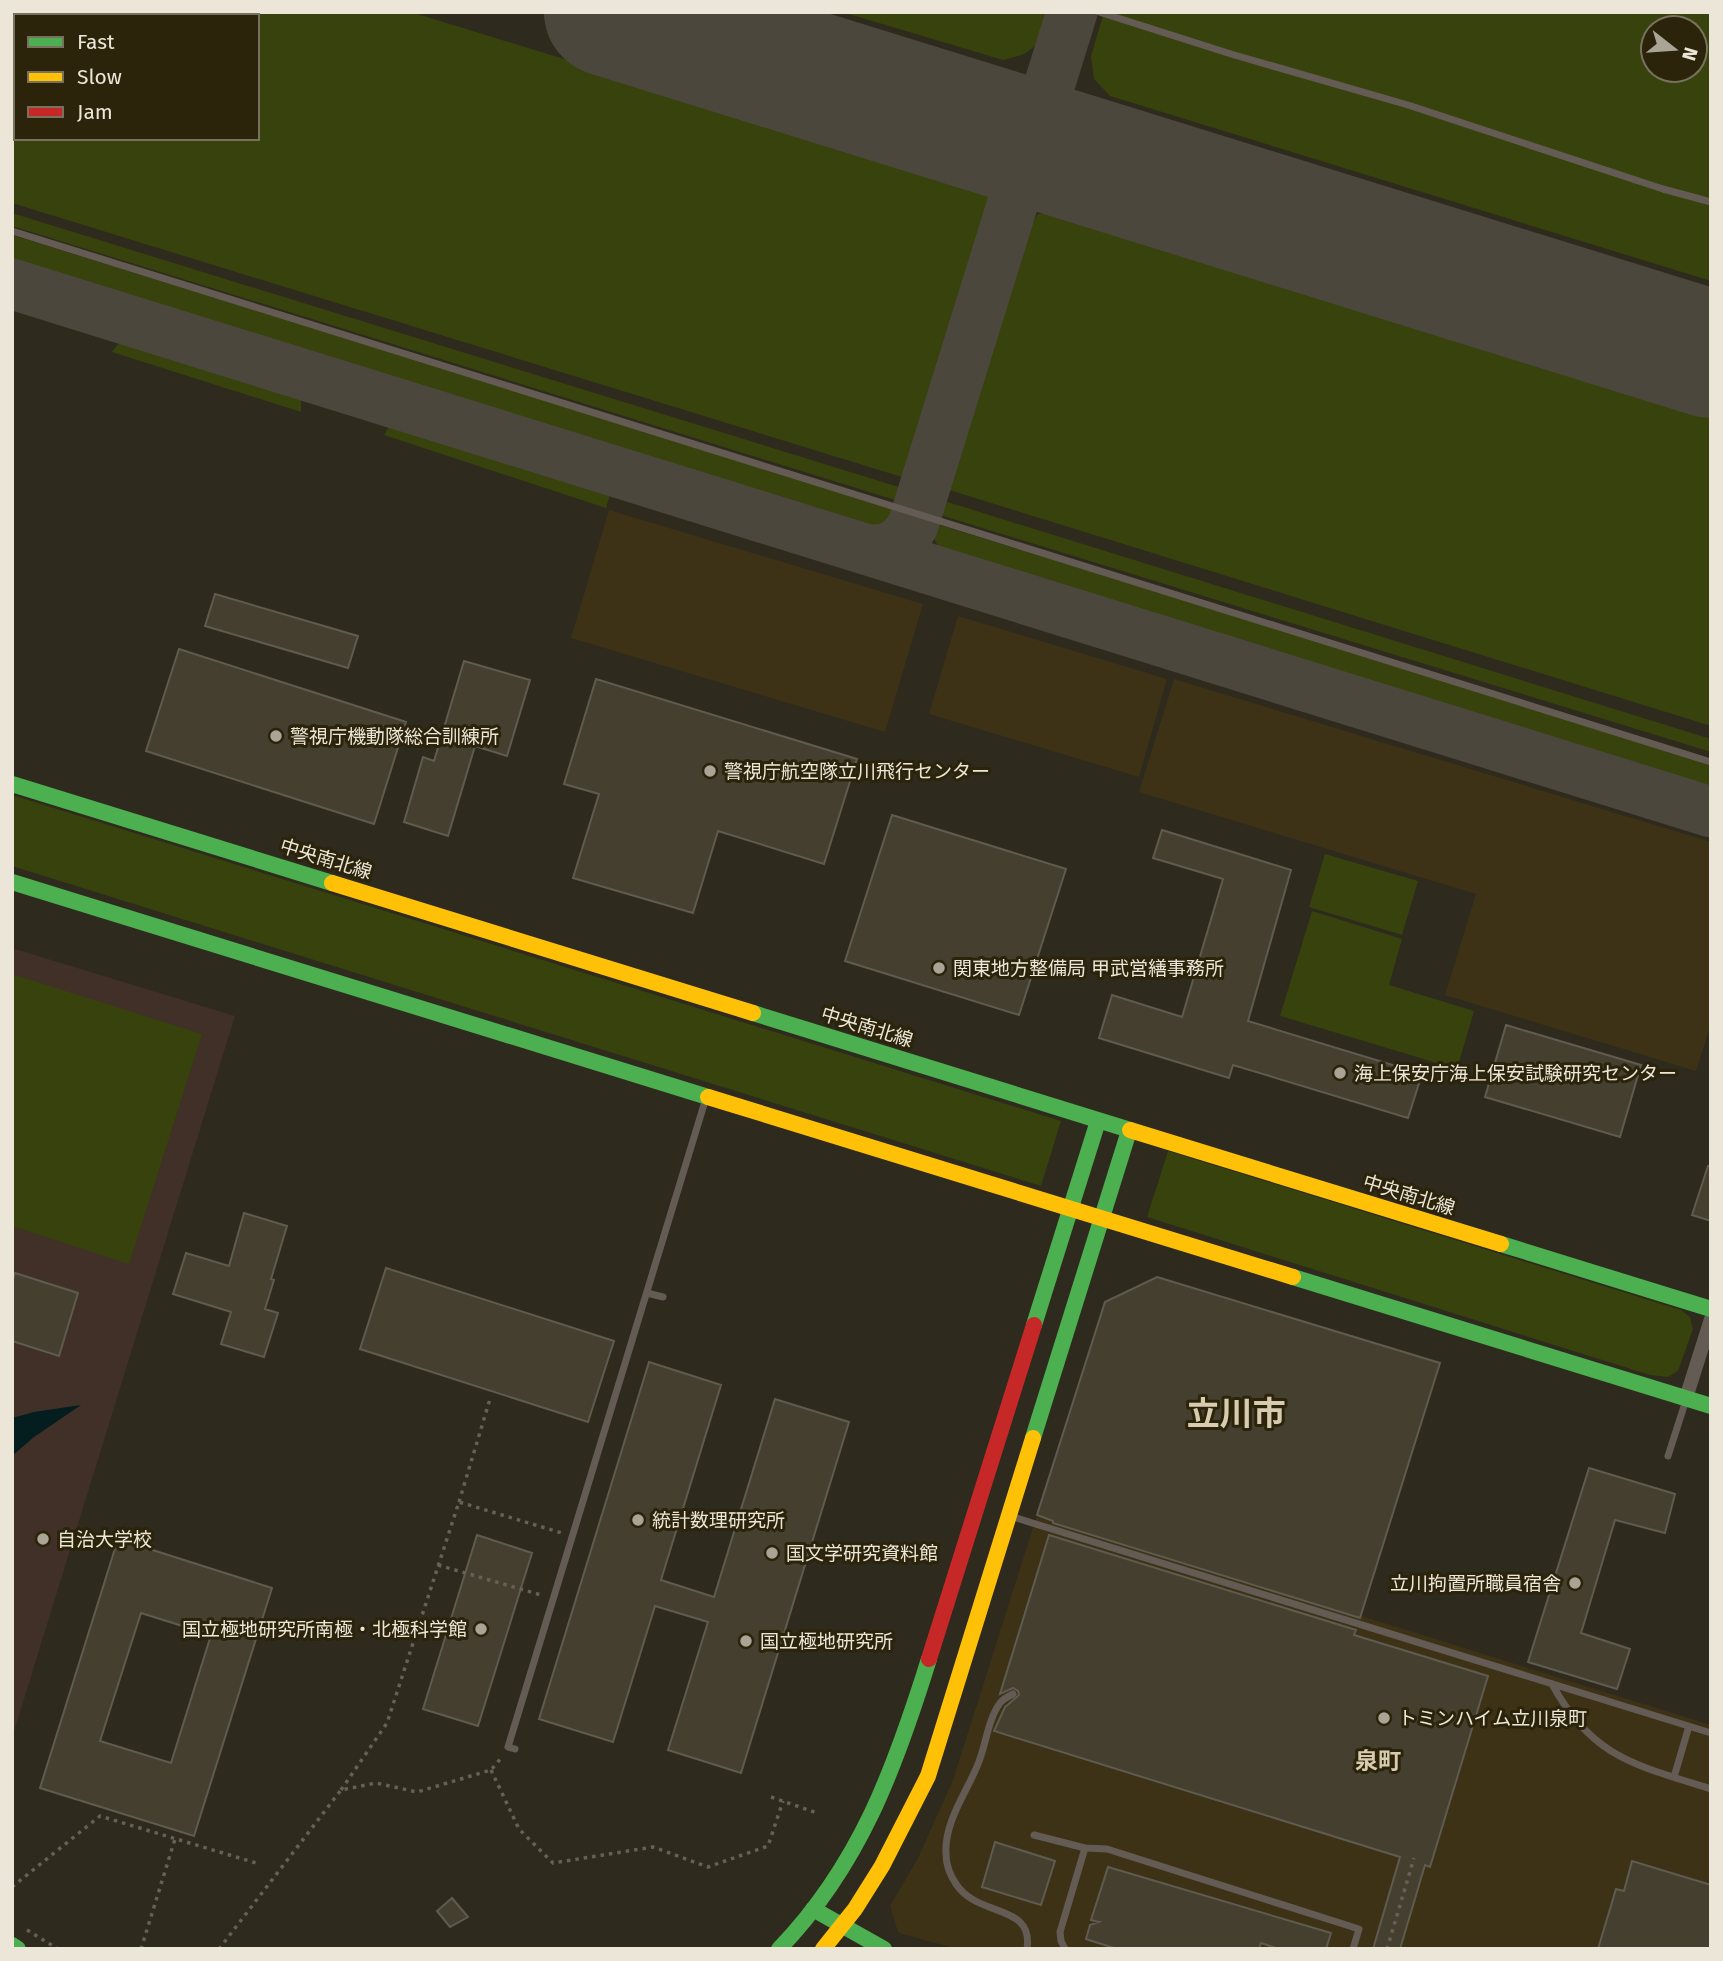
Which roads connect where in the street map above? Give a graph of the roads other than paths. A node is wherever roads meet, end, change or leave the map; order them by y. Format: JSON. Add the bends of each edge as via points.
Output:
{"nodes":[{"id":1,"x":1099,"y":12,"type":"edge"},
{"id":2,"x":1711,"y":202,"type":"edge"},
{"id":3,"x":12,"y":231,"type":"edge"},
{"id":4,"x":1711,"y":762,"type":"edge"},
{"id":5,"x":12,"y":784,"type":"edge"},
{"id":6,"x":12,"y":882,"type":"edge"},
{"id":7,"x":706,"y":1097,"type":"junction"},
{"id":8,"x":1098,"y":1121,"type":"junction"},
{"id":9,"x":1129,"y":1130,"type":"junction"},
{"id":10,"x":1070,"y":1208,"type":"junction"},
{"id":11,"x":1103,"y":1218,"type":"junction"},
{"id":12,"x":647,"y":1293,"type":"junction"},
{"id":13,"x":663,"y":1297,"type":"dead end"},
{"id":14,"x":1711,"y":1309,"type":"edge"},
{"id":15,"x":1711,"y":1319,"type":"edge"},
{"id":16,"x":1686,"y":1398,"type":"junction"},
{"id":17,"x":1711,"y":1406,"type":"edge"},
{"id":18,"x":1668,"y":1456,"type":"dead end"},
{"id":19,"x":1010,"y":1516,"type":"junction"},
{"id":20,"x":1552,"y":1684,"type":"junction"},
{"id":21,"x":1013,"y":1694,"type":"dead end"},
{"id":22,"x":1689,"y":1726,"type":"junction"},
{"id":23,"x":1711,"y":1733,"type":"edge"},
{"id":24,"x":511,"y":1748,"type":"road end"},
{"id":25,"x":1674,"y":1777,"type":"junction"},
{"id":26,"x":1711,"y":1789,"type":"edge"},
{"id":27,"x":1034,"y":1835,"type":"dead end"},
{"id":28,"x":1085,"y":1848,"type":"junction"},
{"id":29,"x":813,"y":1909,"type":"junction"},
{"id":30,"x":843,"y":1926,"type":"junction"},
{"id":31,"x":12,"y":1945,"type":"edge"},
{"id":32,"x":18,"y":1949,"type":"edge"},
{"id":33,"x":779,"y":1949,"type":"edge"},
{"id":34,"x":823,"y":1949,"type":"edge"},
{"id":35,"x":884,"y":1949,"type":"edge"},
{"id":36,"x":1027,"y":1949,"type":"edge"},
{"id":37,"x":1065,"y":1949,"type":"edge"},
{"id":38,"x":1353,"y":1949,"type":"edge"}],
"edges":[{"from":1,"to":2,"type":"lane"},
{"from":3,"to":4,"type":"lane"},
{"from":5,"to":8,"type":"main road","name":"中央南北線"},
{"from":6,"to":7,"type":"main road"},
{"from":7,"to":10,"type":"main road"},
{"from":7,"to":12,"type":"lane"},
{"from":8,"to":9,"type":"main road","name":"中央南北線"},
{"from":8,"to":10,"type":"main road"},
{"from":9,"to":11,"type":"main road"},
{"from":9,"to":14,"type":"main road","name":"中央南北線"},
{"from":10,"to":11,"type":"main road"},
{"from":10,"to":29,"type":"main road","via":[[904,1743],[869,1822]]},
{"from":11,"to":16,"type":"main road"},
{"from":11,"to":19,"type":"main road"},
{"from":12,"to":13,"type":"lane"},
{"from":12,"to":24,"type":"lane"},
{"from":15,"to":16,"type":"street"},
{"from":16,"to":17,"type":"main road"},
{"from":16,"to":18,"type":"lane"},
{"from":19,"to":20,"type":"lane"},
{"from":19,"to":30,"type":"main road","via":[[928,1776],[896,1843]]},
{"from":20,"to":22,"type":"lane"},
{"from":20,"to":25,"type":"lane","via":[[1566,1710],[1605,1749],[1634,1765]]},
{"from":21,"to":36,"type":"lane","via":[[1000,1704],[948,1834],[945,1853],[965,1895],[1017,1917],[1025,1925]]},
{"from":22,"to":23,"type":"lane"},
{"from":22,"to":25,"type":"lane"},
{"from":25,"to":26,"type":"lane"},
{"from":27,"to":28,"type":"lane"},
{"from":28,"to":37,"type":"lane","via":[[1060,1932]]},
{"from":28,"to":38,"type":"lane","via":[[1107,1849],[1359,1929]]},
{"from":29,"to":30,"type":"main road"},
{"from":29,"to":33,"type":"main road"},
{"from":30,"to":34,"type":"main road"},
{"from":30,"to":35,"type":"main road"},
{"from":31,"to":32,"type":"main road"}]}
